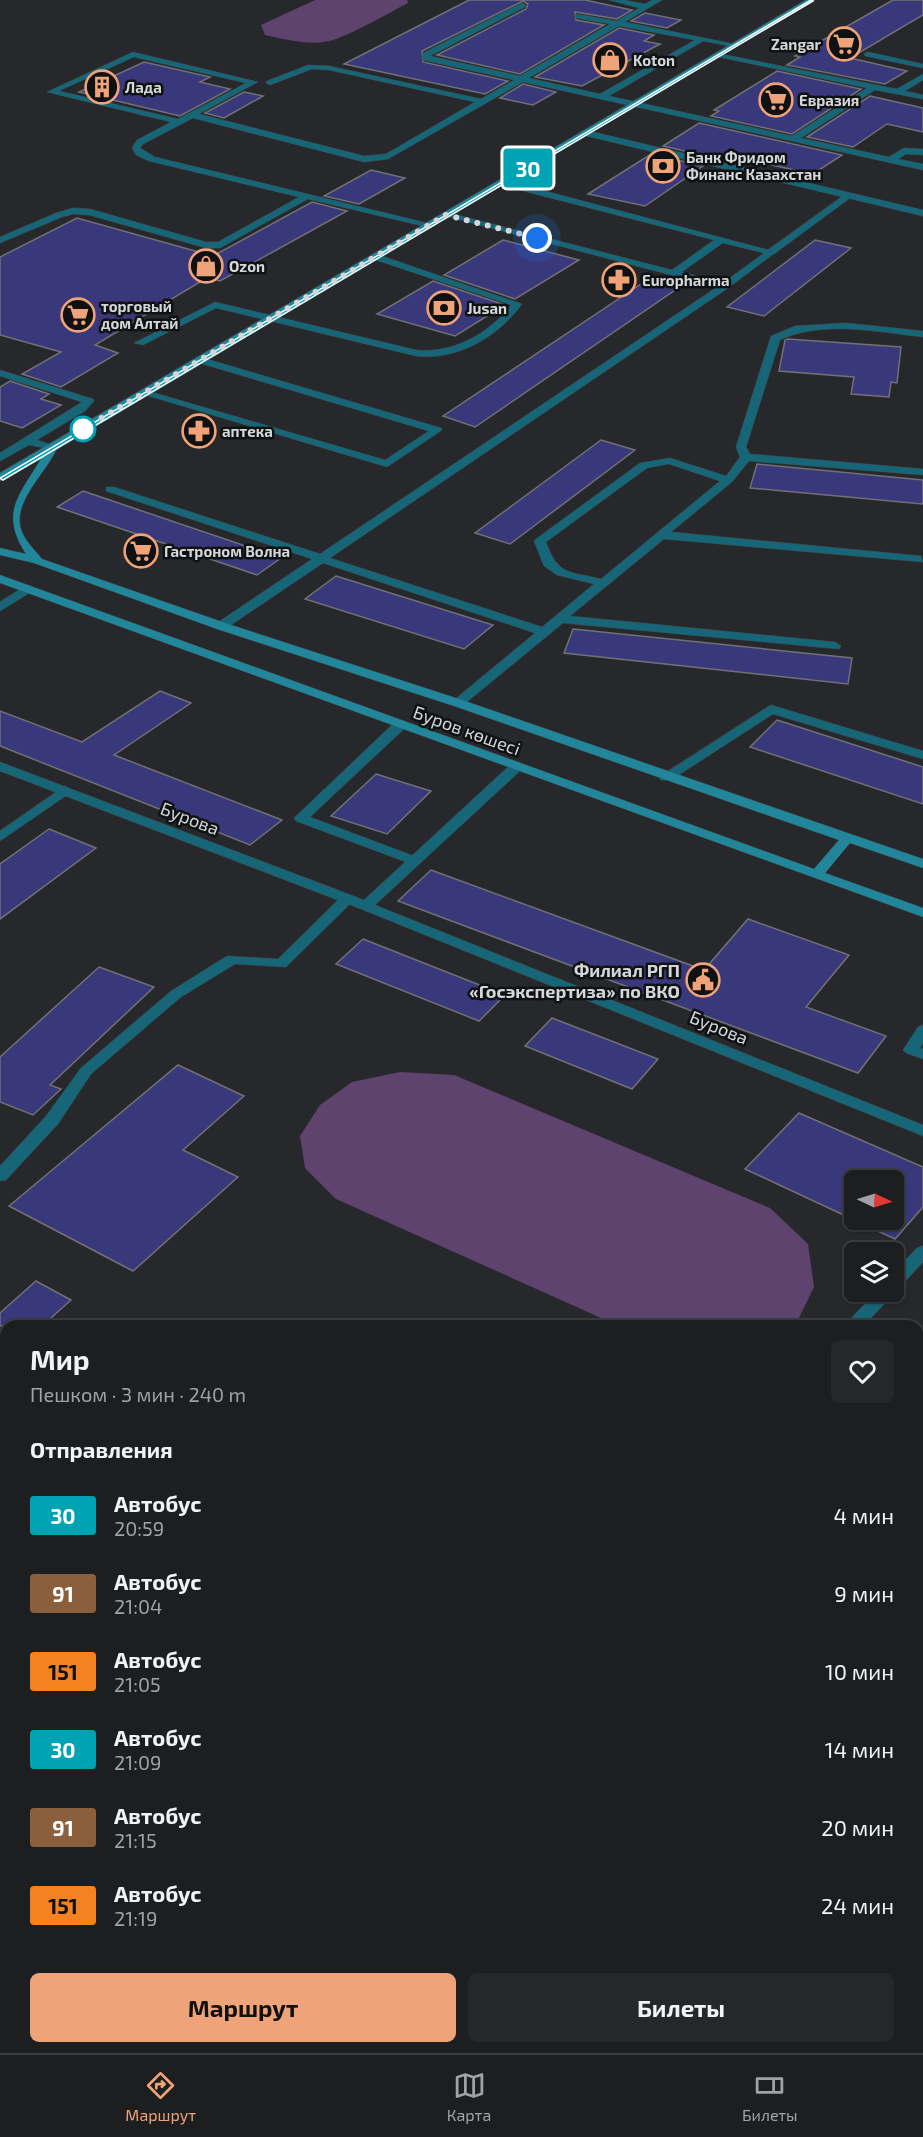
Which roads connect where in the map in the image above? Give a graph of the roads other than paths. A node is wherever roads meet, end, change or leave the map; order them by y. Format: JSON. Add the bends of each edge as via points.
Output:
{"nodes":[{"id":1,"x":613,"y":0,"type":"edge"},
{"id":2,"x":658,"y":0,"type":"edge"},
{"id":3,"x":811,"y":0,"type":"edge"},
{"id":4,"x":522,"y":5,"type":"dead end"},
{"id":5,"x":645,"y":7,"type":"junction"},
{"id":6,"x":579,"y":16,"type":"dead end"},
{"id":7,"x":617,"y":23,"type":"junction"},
{"id":8,"x":702,"y":39,"type":"junction"},
{"id":9,"x":735,"y":45,"type":"junction"},
{"id":10,"x":868,"y":54,"type":"dead end"},
{"id":11,"x":719,"y":55,"type":"junction"},
{"id":12,"x":923,"y":66,"type":"edge"},
{"id":13,"x":923,"y":76,"type":"edge"},
{"id":14,"x":523,"y":78,"type":"junction"},
{"id":15,"x":270,"y":83,"type":"dead end"},
{"id":16,"x":874,"y":87,"type":"junction"},
{"id":17,"x":898,"y":92,"type":"junction"},
{"id":18,"x":600,"y":97,"type":"junction"},
{"id":19,"x":923,"y":97,"type":"edge"},
{"id":20,"x":484,"y":102,"type":"junction"},
{"id":21,"x":634,"y":105,"type":"junction"},
{"id":22,"x":192,"y":115,"type":"junction"},
{"id":23,"x":180,"y":122,"type":"junction"},
{"id":24,"x":585,"y":133,"type":"junction"},
{"id":25,"x":793,"y":139,"type":"junction"},
{"id":26,"x":923,"y":152,"type":"edge"},
{"id":27,"x":890,"y":160,"type":"junction"},
{"id":28,"x":923,"y":167,"type":"edge"},
{"id":29,"x":503,"y":183,"type":"junction"},
{"id":30,"x":847,"y":196,"type":"junction"},
{"id":31,"x":304,"y":198,"type":"junction"},
{"id":32,"x":923,"y":213,"type":"edge"},
{"id":33,"x":446,"y":215,"type":"junction"},
{"id":34,"x":428,"y":226,"type":"junction"},
{"id":35,"x":722,"y":239,"type":"junction"},
{"id":36,"x":0,"y":240,"type":"edge"},
{"id":37,"x":771,"y":252,"type":"junction"},
{"id":38,"x":376,"y":257,"type":"junction"},
{"id":39,"x":674,"y":273,"type":"junction"},
{"id":40,"x":725,"y":286,"type":"junction"},
{"id":41,"x":269,"y":320,"type":"junction"},
{"id":42,"x":923,"y":334,"type":"edge"},
{"id":43,"x":139,"y":343,"type":"dead end"},
{"id":44,"x":200,"y":360,"type":"junction"},
{"id":45,"x":0,"y":373,"type":"edge"},
{"id":46,"x":144,"y":393,"type":"junction"},
{"id":47,"x":28,"y":441,"type":"junction"},
{"id":48,"x":51,"y":448,"type":"junction"},
{"id":49,"x":746,"y":457,"type":"junction"},
{"id":50,"x":0,"y":458,"type":"edge"},
{"id":51,"x":923,"y":472,"type":"edge"},
{"id":52,"x":0,"y":478,"type":"edge"},
{"id":53,"x":728,"y":480,"type":"junction"},
{"id":54,"x":110,"y":489,"type":"dead end"},
{"id":55,"x":662,"y":535,"type":"junction"},
{"id":56,"x":0,"y":551,"type":"edge"},
{"id":57,"x":321,"y":558,"type":"junction"},
{"id":58,"x":921,"y":559,"type":"dead end"},
{"id":59,"x":38,"y":561,"type":"junction"},
{"id":60,"x":0,"y":579,"type":"edge"},
{"id":61,"x":604,"y":583,"type":"junction"},
{"id":62,"x":27,"y":589,"type":"junction"},
{"id":63,"x":0,"y":607,"type":"edge"},
{"id":64,"x":561,"y":619,"type":"junction"},
{"id":65,"x":221,"y":626,"type":"junction"},
{"id":66,"x":545,"y":632,"type":"junction"},
{"id":67,"x":835,"y":646,"type":"dead end"},
{"id":68,"x":458,"y":703,"type":"junction"},
{"id":69,"x":400,"y":725,"type":"junction"},
{"id":70,"x":923,"y":754,"type":"edge"},
{"id":71,"x":0,"y":766,"type":"edge"},
{"id":72,"x":516,"y":767,"type":"junction"},
{"id":73,"x":666,"y":777,"type":"junction"},
{"id":74,"x":65,"y":790,"type":"junction"},
{"id":75,"x":0,"y":837,"type":"edge"},
{"id":76,"x":847,"y":839,"type":"junction"},
{"id":77,"x":414,"y":861,"type":"junction"},
{"id":78,"x":923,"y":864,"type":"edge"},
{"id":79,"x":816,"y":875,"type":"junction"},
{"id":80,"x":347,"y":898,"type":"junction"},
{"id":81,"x":366,"y":906,"type":"junction"},
{"id":82,"x":923,"y":913,"type":"edge"},
{"id":83,"x":923,"y":1030,"type":"edge"},
{"id":84,"x":923,"y":1054,"type":"edge"},
{"id":85,"x":923,"y":1131,"type":"edge"},
{"id":86,"x":0,"y":1176,"type":"edge"},
{"id":87,"x":923,"y":1252,"type":"edge"},
{"id":88,"x":904,"y":1272,"type":"edge"},
{"id":89,"x":877,"y":1302,"type":"edge"},
{"id":90,"x":861,"y":1320,"type":"edge"}],
"edges":[{"from":1,"to":5,"type":"street"},
{"from":2,"to":5,"type":"street"},
{"from":3,"to":9,"type":"main road"},
{"from":4,"to":14,"type":"street","via":[[426,54],[426,58]]},
{"from":5,"to":7,"type":"street"},
{"from":6,"to":7,"type":"street"},
{"from":7,"to":8,"type":"street"},
{"from":7,"to":14,"type":"street"},
{"from":8,"to":9,"type":"street"},
{"from":8,"to":18,"type":"street"},
{"from":9,"to":11,"type":"main road"},
{"from":10,"to":12,"type":"street"},
{"from":11,"to":16,"type":"street"},
{"from":11,"to":21,"type":"main road"},
{"from":13,"to":17,"type":"street"},
{"from":14,"to":18,"type":"street"},
{"from":14,"to":20,"type":"street"},
{"from":15,"to":20,"type":"street","via":[[310,67],[329,68]]},
{"from":16,"to":17,"type":"street"},
{"from":16,"to":25,"type":"street"},
{"from":17,"to":19,"type":"street"},
{"from":18,"to":21,"type":"street"},
{"from":20,"to":22,"type":"street","via":[[377,159],[364,159]]},
{"from":21,"to":24,"type":"main road"},
{"from":21,"to":25,"type":"street"},
{"from":22,"to":23,"type":"street"},
{"from":22,"to":23,"type":"street","via":[[254,82],[133,54],[51,92]]},
{"from":23,"to":31,"type":"street","via":[[140,142],[136,148],[139,153]]},
{"from":24,"to":29,"type":"main road"},
{"from":24,"to":30,"type":"street"},
{"from":25,"to":27,"type":"street"},
{"from":26,"to":27,"type":"street","via":[[904,151]]},
{"from":27,"to":28,"type":"street"},
{"from":29,"to":33,"type":"main road"},
{"from":29,"to":35,"type":"street"},
{"from":30,"to":32,"type":"street"},
{"from":30,"to":37,"type":"street"},
{"from":31,"to":34,"type":"street"},
{"from":31,"to":36,"type":"street","via":[[220,245],[206,246],[90,212],[73,211]]},
{"from":33,"to":34,"type":"main road"},
{"from":33,"to":39,"type":"street"},
{"from":34,"to":38,"type":"main road"},
{"from":35,"to":37,"type":"street"},
{"from":35,"to":39,"type":"street"},
{"from":37,"to":40,"type":"street"},
{"from":38,"to":41,"type":"main road"},
{"from":38,"to":41,"type":"street","via":[[517,304],[501,322],[464,346],[434,354]]},
{"from":39,"to":40,"type":"street"},
{"from":40,"to":57,"type":"street"},
{"from":41,"to":43,"type":"street","via":[[215,305]]},
{"from":41,"to":44,"type":"main road"},
{"from":42,"to":49,"type":"street","via":[[846,326],[795,329],[775,338],[741,447]]},
{"from":44,"to":46,"type":"main road"},
{"from":44,"to":46,"type":"street","via":[[437,430],[387,464]]},
{"from":45,"to":47,"type":"street","via":[[89,401]]},
{"from":46,"to":48,"type":"main road"},
{"from":47,"to":48,"type":"street"},
{"from":47,"to":50,"type":"street"},
{"from":48,"to":52,"type":"main road"},
{"from":48,"to":59,"type":"main road","via":[[47,461],[13,514],[14,528]]},
{"from":49,"to":51,"type":"street"},
{"from":49,"to":53,"type":"street"},
{"from":53,"to":55,"type":"street"},
{"from":53,"to":61,"type":"street","via":[[670,461],[644,465],[540,541],[548,564],[561,573]]},
{"from":54,"to":57,"type":"street"},
{"from":55,"to":58,"type":"street"},
{"from":55,"to":61,"type":"street"},
{"from":56,"to":59,"type":"main road","name":"Буров көшесі"},
{"from":57,"to":65,"type":"street"},
{"from":57,"to":66,"type":"street"},
{"from":59,"to":65,"type":"main road","name":"Буров көшесі"},
{"from":60,"to":62,"type":"main road","name":"Буров көшесі"},
{"from":61,"to":64,"type":"street"},
{"from":62,"to":63,"type":"street"},
{"from":62,"to":69,"type":"main road","name":"Буров көшесі"},
{"from":64,"to":66,"type":"street"},
{"from":64,"to":67,"type":"street"},
{"from":65,"to":68,"type":"main road","name":"Буров көшесі"},
{"from":66,"to":68,"type":"street"},
{"from":68,"to":73,"type":"main road","name":"Буров көшесі"},
{"from":69,"to":72,"type":"main road","name":"Буров көшесі"},
{"from":69,"to":77,"type":"street","via":[[301,818]]},
{"from":70,"to":73,"type":"street","via":[[771,709]]},
{"from":71,"to":74,"type":"street","name":"Бурова"},
{"from":72,"to":77,"type":"street"},
{"from":72,"to":79,"type":"main road","name":"Буров көшесі"},
{"from":73,"to":76,"type":"main road","name":"Буров көшесі"},
{"from":74,"to":75,"type":"street"},
{"from":74,"to":80,"type":"street","name":"Бурова"},
{"from":76,"to":78,"type":"main road","name":"Буров көшесі"},
{"from":76,"to":79,"type":"main road"},
{"from":77,"to":81,"type":"street"},
{"from":79,"to":82,"type":"main road","name":"Буров көшесі"},
{"from":80,"to":81,"type":"street","name":"Бурова"},
{"from":80,"to":86,"type":"street","via":[[281,964],[232,959],[176,994],[86,1071],[52,1120]]},
{"from":81,"to":85,"type":"street","name":"Бурова"},
{"from":83,"to":84,"type":"street","via":[[911,1050]]},
{"from":87,"to":88,"type":"street"},
{"from":89,"to":90,"type":"street"}]}
